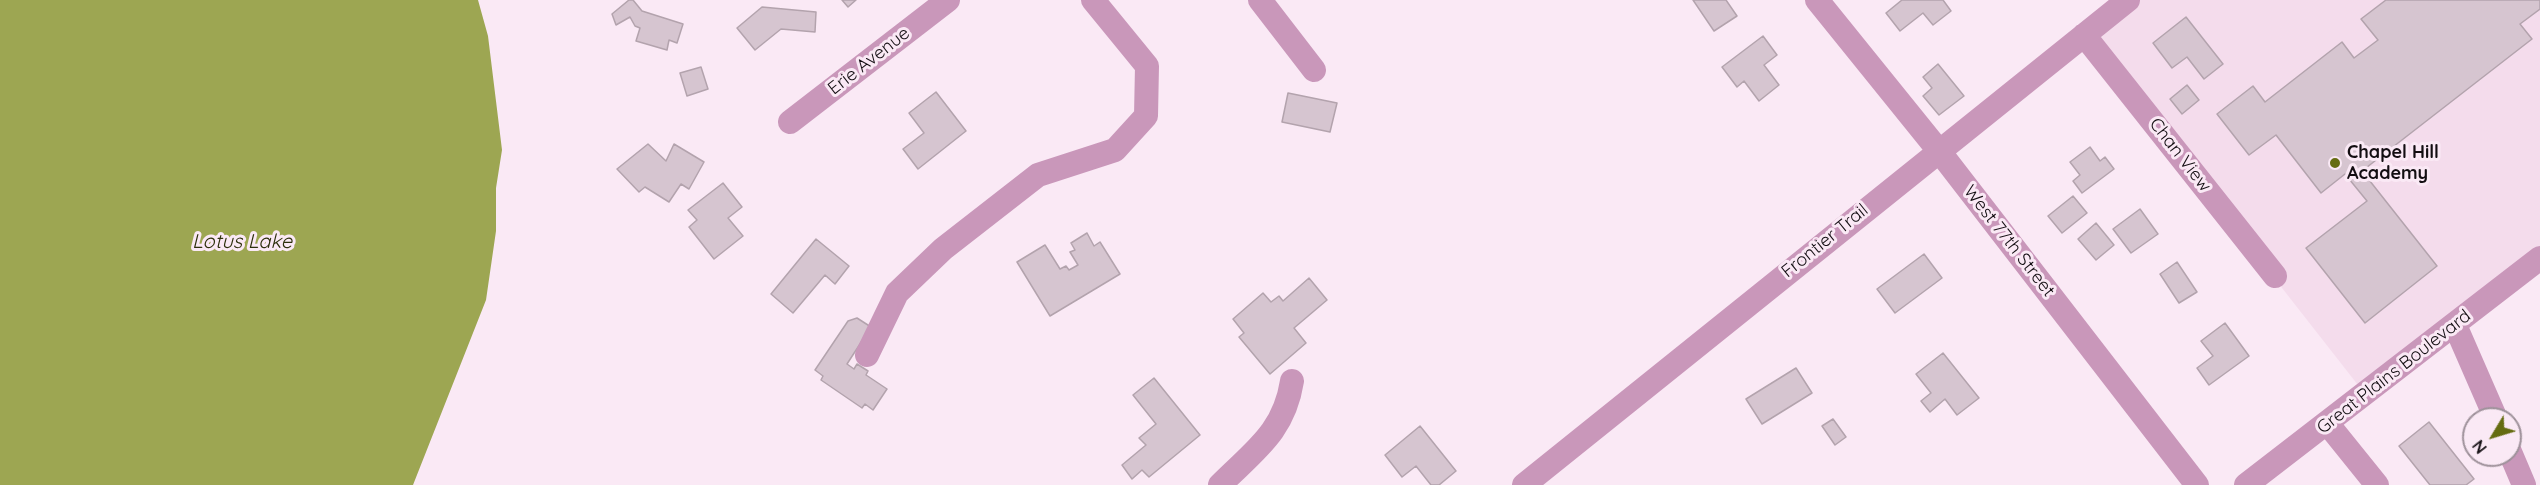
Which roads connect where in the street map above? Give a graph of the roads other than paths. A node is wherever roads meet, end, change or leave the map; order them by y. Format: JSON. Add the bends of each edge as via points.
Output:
{"nodes":[{"id":1,"x":948,"y":0,"type":"edge"},
{"id":2,"x":1093,"y":0,"type":"edge"},
{"id":3,"x":1260,"y":0,"type":"edge"},
{"id":4,"x":1817,"y":0,"type":"edge"},
{"id":5,"x":2128,"y":0,"type":"edge"},
{"id":6,"x":2084,"y":35,"type":"junction"},
{"id":7,"x":1314,"y":70,"type":"dead end"},
{"id":8,"x":790,"y":122,"type":"dead end"},
{"id":9,"x":1939,"y":151,"type":"junction"},
{"id":10,"x":2540,"y":258,"type":"edge"},
{"id":11,"x":2275,"y":276,"type":"dead end"},
{"id":12,"x":2456,"y":325,"type":"junction"},
{"id":13,"x":867,"y":355,"type":"dead end"},
{"id":14,"x":1292,"y":381,"type":"dead end"},
{"id":15,"x":2491,"y":407,"type":"edge"},
{"id":16,"x":2326,"y":423,"type":"junction"},
{"id":17,"x":2516,"y":467,"type":"edge"},
{"id":18,"x":1220,"y":485,"type":"edge"},
{"id":19,"x":1524,"y":485,"type":"edge"},
{"id":20,"x":2198,"y":485,"type":"edge"},
{"id":21,"x":2246,"y":485,"type":"edge"},
{"id":22,"x":2378,"y":485,"type":"edge"},
{"id":23,"x":2524,"y":485,"type":"edge"}],
"edges":[{"from":1,"to":8,"type":"street","name":"Erie Avenue"},
{"from":2,"to":13,"type":"street","via":[[1147,66],[1146,116],[1115,150],[1038,174],[943,249],[897,293]]},
{"from":3,"to":7,"type":"street"},
{"from":4,"to":9,"type":"street","name":"West 77th Street"},
{"from":5,"to":6,"type":"street","name":"Frontier Trail"},
{"from":6,"to":9,"type":"street","name":"Frontier Trail"},
{"from":6,"to":11,"type":"street","name":"Chan View"},
{"from":9,"to":19,"type":"street","name":"Frontier Trail"},
{"from":9,"to":20,"type":"street","name":"West 77th Street"},
{"from":10,"to":12,"type":"street","name":"Great Plains Boulevard"},
{"from":12,"to":15,"type":"street"},
{"from":12,"to":16,"type":"street","name":"Great Plains Boulevard"},
{"from":14,"to":18,"type":"street","via":[[1288,404],[1274,432]]},
{"from":16,"to":21,"type":"street","name":"Great Plains Boulevard"},
{"from":16,"to":22,"type":"street"},
{"from":17,"to":23,"type":"street"}]}
